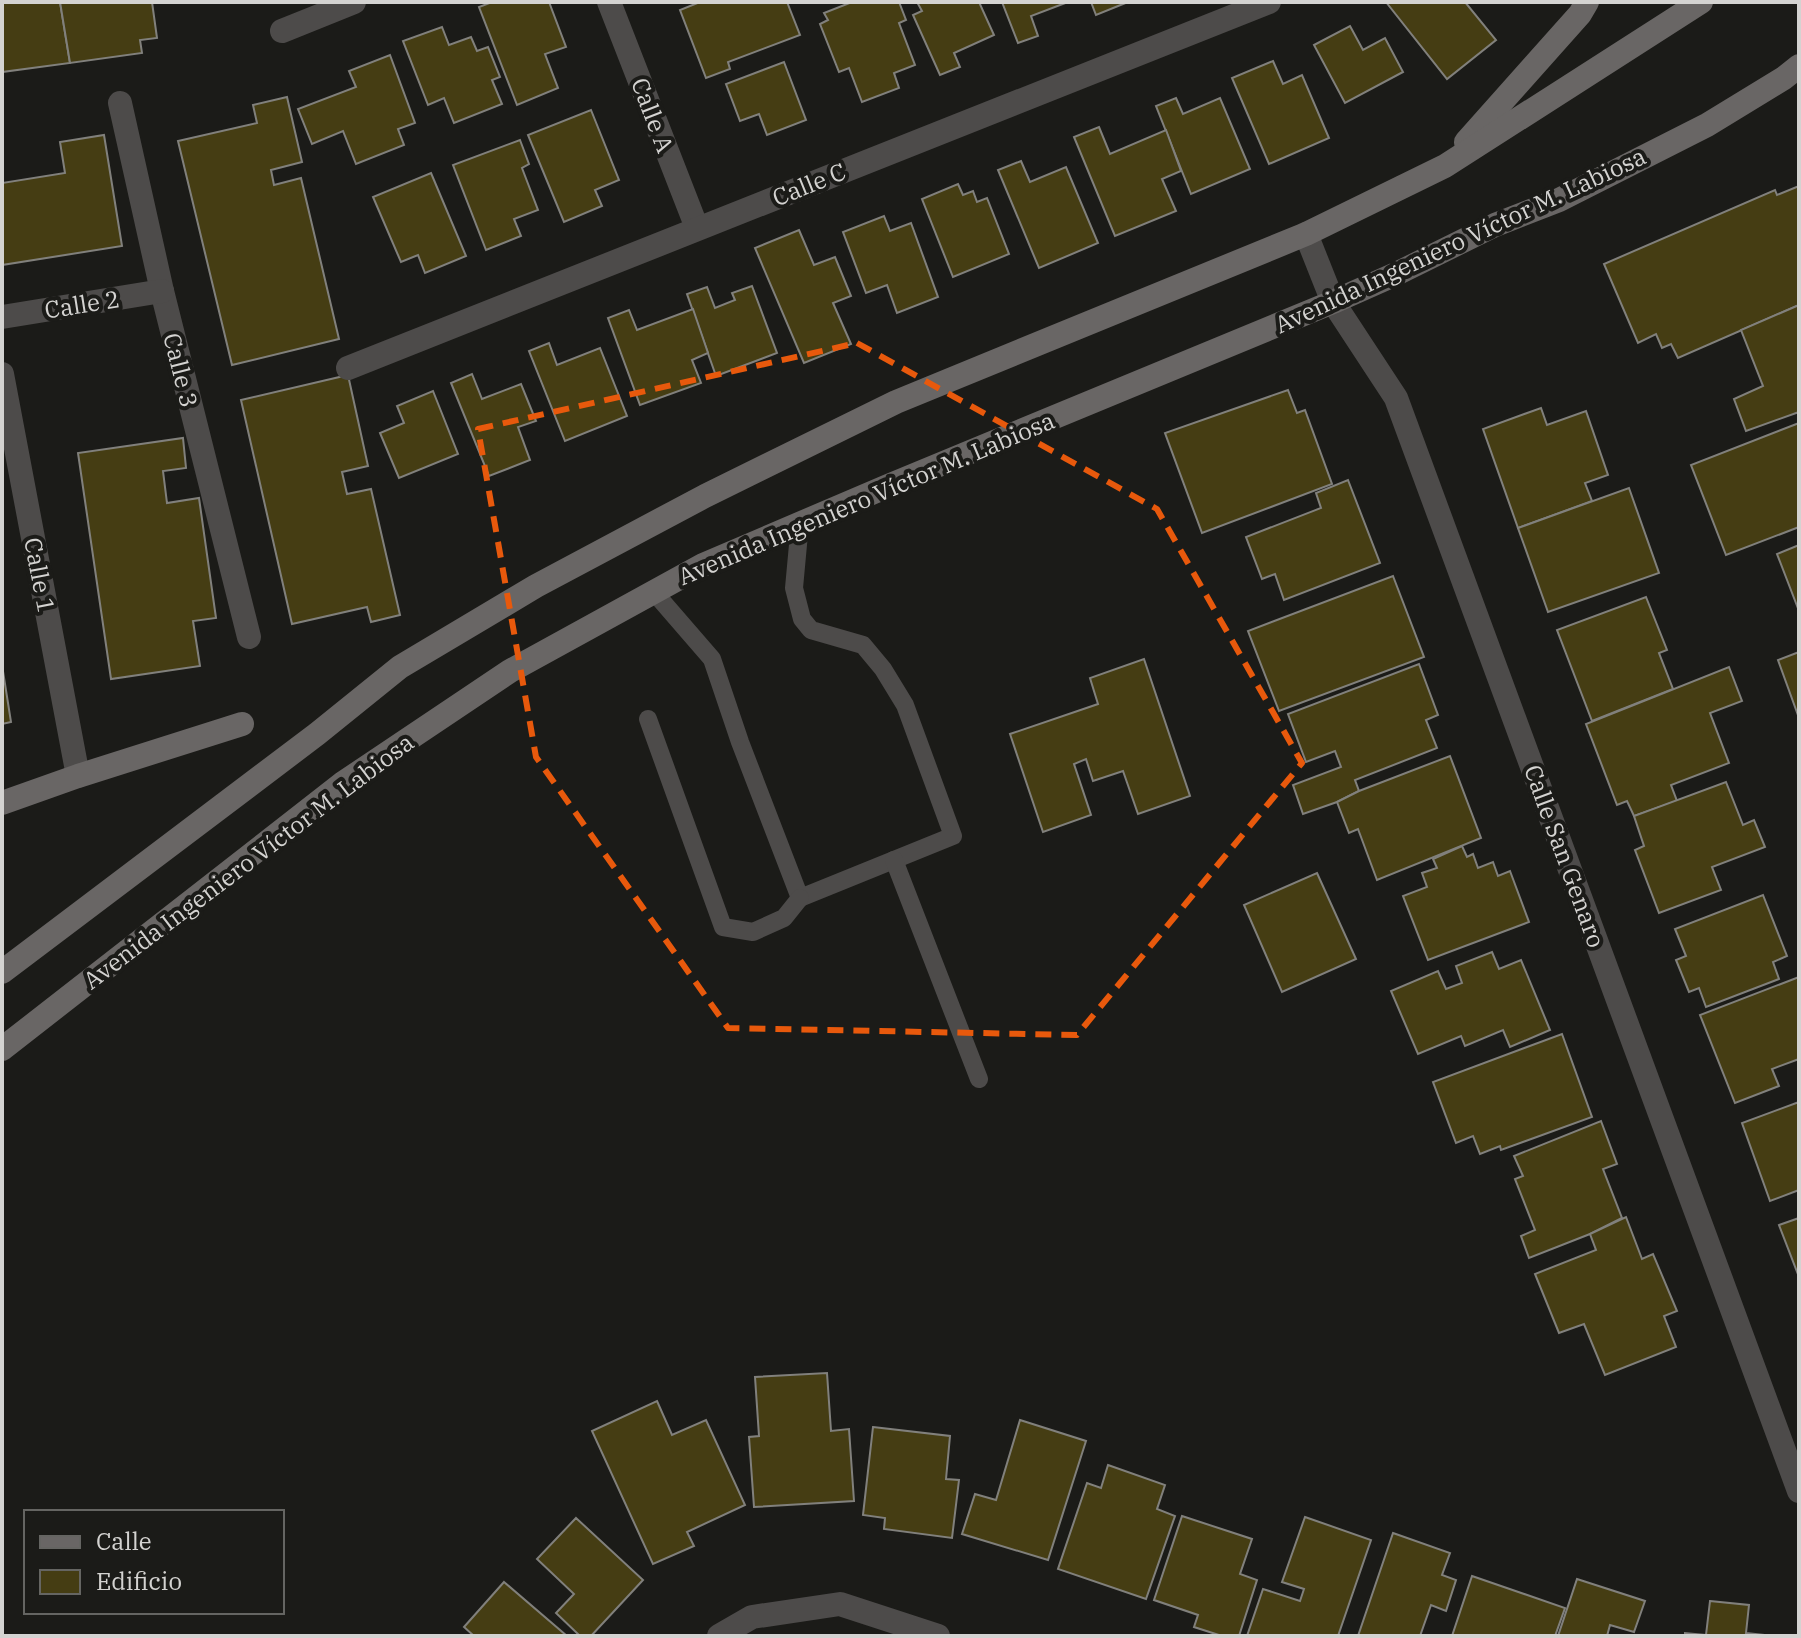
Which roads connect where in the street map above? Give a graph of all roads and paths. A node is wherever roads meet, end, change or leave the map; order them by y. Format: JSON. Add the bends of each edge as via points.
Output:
{"nodes":[{"id":1,"x":354,"y":2,"type":"edge"},
{"id":2,"x":609,"y":2,"type":"edge"},
{"id":3,"x":1269,"y":2,"type":"edge"},
{"id":4,"x":1587,"y":2,"type":"edge"},
{"id":5,"x":1701,"y":2,"type":"edge"},
{"id":6,"x":282,"y":31,"type":"dead end"},
{"id":7,"x":1799,"y":66,"type":"edge"},
{"id":8,"x":120,"y":103,"type":"dead end"},
{"id":9,"x":1445,"y":166,"type":"junction"},
{"id":10,"x":697,"y":228,"type":"junction"},
{"id":11,"x":1306,"y":234,"type":"junction"},
{"id":12,"x":162,"y":291,"type":"junction"},
{"id":13,"x":1333,"y":302,"type":"junction"},
{"id":14,"x":2,"y":317,"type":"edge"},
{"id":15,"x":348,"y":368,"type":"dead end"},
{"id":16,"x":2,"y":374,"type":"edge"},
{"id":17,"x":800,"y":523,"type":"junction"},
{"id":18,"x":654,"y":592,"type":"junction"},
{"id":19,"x":249,"y":637,"type":"dead end"},
{"id":20,"x":648,"y":719,"type":"dead end"},
{"id":21,"x":242,"y":724,"type":"dead end"},
{"id":22,"x":78,"y":776,"type":"junction"},
{"id":23,"x":2,"y":803,"type":"edge"},
{"id":24,"x":894,"y":860,"type":"junction"},
{"id":25,"x":800,"y":898,"type":"junction"},
{"id":26,"x":2,"y":972,"type":"edge"},
{"id":27,"x":2,"y":1049,"type":"edge"},
{"id":28,"x":979,"y":1079,"type":"dead end"},
{"id":29,"x":1799,"y":1491,"type":"edge"},
{"id":30,"x":719,"y":1636,"type":"edge"},
{"id":31,"x":938,"y":1636,"type":"edge"}],
"edges":[{"from":1,"to":6,"type":"street"},
{"from":2,"to":10,"type":"street","name":"Calle A"},
{"from":3,"to":10,"type":"street","name":"Calle C"},
{"from":4,"to":9,"type":"main road"},
{"from":5,"to":9,"type":"main road"},
{"from":7,"to":13,"type":"main road","name":"Avenida Ingeniero Víctor M. Labiosa","via":[[1707,125],[1559,200]]},
{"from":8,"to":12,"type":"street","name":"Calle 3"},
{"from":9,"to":11,"type":"main road"},
{"from":10,"to":15,"type":"street","name":"Calle C"},
{"from":11,"to":13,"type":"street","name":"Calle San Genaro"},
{"from":11,"to":26,"type":"main road","via":[[896,402],[536,586],[400,667]]},
{"from":12,"to":14,"type":"street","name":"Calle 2"},
{"from":12,"to":19,"type":"street","name":"Calle 3"},
{"from":13,"to":17,"type":"main road","name":"Avenida Ingeniero Víctor M. Labiosa"},
{"from":13,"to":29,"type":"street","name":"Calle San Genaro","via":[[1396,398]]},
{"from":16,"to":22,"type":"street","name":"Calle 1"},
{"from":17,"to":18,"type":"main road","name":"Avenida Ingeniero Víctor M. Labiosa"},
{"from":17,"to":24,"type":"lane","via":[[794,588],[802,619],[811,630],[863,645],[883,669],[905,705],[953,836]]},
{"from":18,"to":25,"type":"lane","via":[[712,659]]},
{"from":18,"to":27,"type":"main road","name":"Avenida Ingeniero Víctor M. Labiosa","via":[[510,671],[343,783]]},
{"from":20,"to":25,"type":"lane","via":[[723,927],[753,932],[784,918]]},
{"from":21,"to":22,"type":"main road"},
{"from":22,"to":23,"type":"main road"},
{"from":24,"to":25,"type":"lane"},
{"from":24,"to":28,"type":"lane"},
{"from":30,"to":31,"type":"street","via":[[752,1617],[840,1604]]}]}
